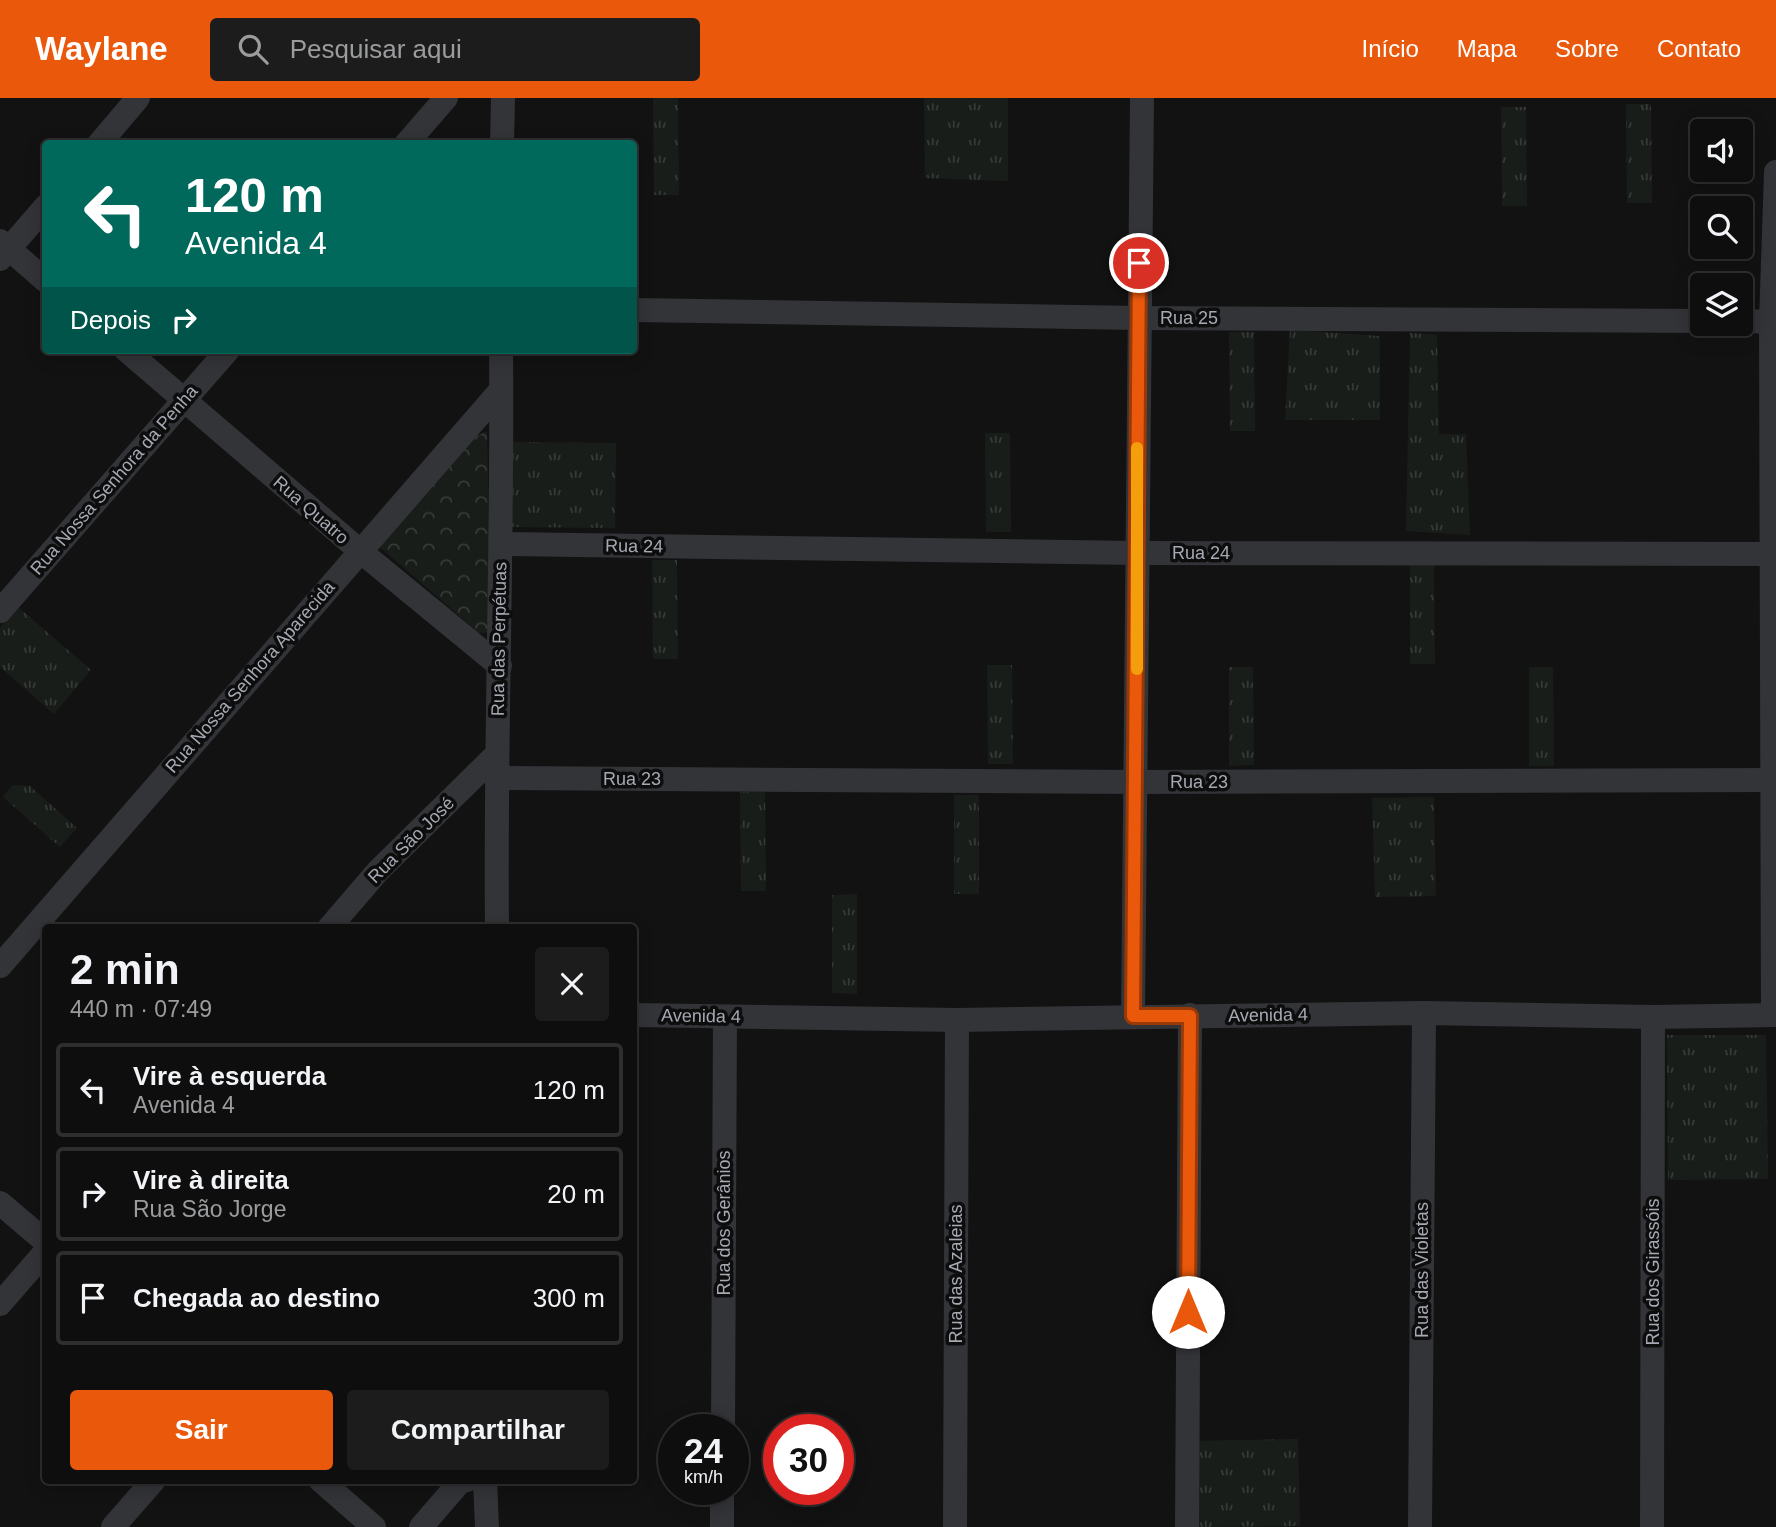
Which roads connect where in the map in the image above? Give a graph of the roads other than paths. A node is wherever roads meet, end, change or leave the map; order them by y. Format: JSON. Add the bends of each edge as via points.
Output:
{"nodes":[{"id":1,"x":138,"y":98,"type":"edge"},
{"id":2,"x":446,"y":98,"type":"edge"},
{"id":3,"x":503,"y":98,"type":"edge"},
{"id":4,"x":1142,"y":98,"type":"edge"},
{"id":5,"x":102,"y":140,"type":"edge"},
{"id":6,"x":409,"y":140,"type":"edge"},
{"id":7,"x":502,"y":140,"type":"edge"},
{"id":8,"x":1776,"y":172,"type":"edge"},
{"id":9,"x":42,"y":210,"type":"edge"},
{"id":10,"x":3,"y":250,"type":"edge"},
{"id":11,"x":42,"y":278,"type":"edge"},
{"id":12,"x":637,"y":310,"type":"edge"},
{"id":13,"x":1138,"y":318,"type":"junction"},
{"id":14,"x":1690,"y":321,"type":"edge"},
{"id":15,"x":1753,"y":321,"type":"edge"},
{"id":16,"x":1773,"y":322,"type":"edge"},
{"id":17,"x":131,"y":354,"type":"edge"},
{"id":18,"x":225,"y":354,"type":"edge"},
{"id":19,"x":501,"y":354,"type":"edge"},
{"id":20,"x":501,"y":390,"type":"junction"},
{"id":21,"x":184,"y":401,"type":"junction"},
{"id":22,"x":501,"y":544,"type":"junction"},
{"id":23,"x":360,"y":551,"type":"junction"},
{"id":24,"x":1137,"y":553,"type":"junction"},
{"id":25,"x":1774,"y":554,"type":"edge"},
{"id":26,"x":0,"y":611,"type":"edge"},
{"id":27,"x":500,"y":666,"type":"junction"},
{"id":28,"x":496,"y":766,"type":"junction"},
{"id":29,"x":1774,"y":780,"type":"edge"},
{"id":30,"x":1136,"y":782,"type":"junction"},
{"id":31,"x":332,"y":924,"type":"edge"},
{"id":32,"x":497,"y":924,"type":"edge"},
{"id":33,"x":0,"y":966,"type":"edge"},
{"id":34,"x":1424,"y":1013,"type":"junction"},
{"id":35,"x":637,"y":1015,"type":"edge"},
{"id":36,"x":1775,"y":1015,"type":"edge"},
{"id":37,"x":1133,"y":1016,"type":"junction"},
{"id":38,"x":1190,"y":1016,"type":"junction"},
{"id":39,"x":725,"y":1017,"type":"junction"},
{"id":40,"x":1653,"y":1017,"type":"junction"},
{"id":41,"x":957,"y":1020,"type":"junction"},
{"id":42,"x":0,"y":1203,"type":"edge"},
{"id":43,"x":42,"y":1239,"type":"edge"},
{"id":44,"x":42,"y":1256,"type":"edge"},
{"id":45,"x":0,"y":1304,"type":"edge"},
{"id":46,"x":723,"y":1414,"type":"edge"},
{"id":47,"x":151,"y":1484,"type":"edge"},
{"id":48,"x":325,"y":1484,"type":"edge"},
{"id":49,"x":458,"y":1484,"type":"edge"},
{"id":50,"x":485,"y":1484,"type":"edge"},
{"id":51,"x":722,"y":1505,"type":"edge"},
{"id":52,"x":113,"y":1527,"type":"edge"},
{"id":53,"x":374,"y":1527,"type":"edge"},
{"id":54,"x":421,"y":1527,"type":"edge"},
{"id":55,"x":487,"y":1527,"type":"edge"},
{"id":56,"x":722,"y":1527,"type":"edge"},
{"id":57,"x":955,"y":1527,"type":"edge"},
{"id":58,"x":1187,"y":1527,"type":"edge"},
{"id":59,"x":1420,"y":1527,"type":"edge"},
{"id":60,"x":1652,"y":1527,"type":"edge"}],
"edges":[{"from":1,"to":5,"type":"street"},
{"from":2,"to":6,"type":"street"},
{"from":3,"to":7,"type":"street"},
{"from":4,"to":13,"type":"street"},
{"from":8,"to":16,"type":"street"},
{"from":9,"to":10,"type":"street"},
{"from":10,"to":11,"type":"street"},
{"from":12,"to":13,"type":"street","name":"Rua 25"},
{"from":13,"to":14,"type":"street","name":"Rua 25"},
{"from":13,"to":24,"type":"street"},
{"from":15,"to":16,"type":"street"},
{"from":16,"to":25,"type":"street"},
{"from":17,"to":21,"type":"street","name":"Rua Quatro"},
{"from":18,"to":21,"type":"street","name":"Rua Nossa Senhora da Penha"},
{"from":19,"to":20,"type":"street","name":"Rua das Perpétuas"},
{"from":20,"to":22,"type":"street","name":"Rua das Perpétuas"},
{"from":20,"to":23,"type":"street","name":"Rua Nossa Senhora Aparecida"},
{"from":21,"to":23,"type":"street","name":"Rua Quatro"},
{"from":21,"to":26,"type":"street","name":"Rua Nossa Senhora da Penha"},
{"from":22,"to":24,"type":"street","name":"Rua 24"},
{"from":22,"to":27,"type":"street","name":"Rua das Perpétuas"},
{"from":23,"to":27,"type":"street","name":"Rua Quatro"},
{"from":23,"to":33,"type":"street","name":"Rua Nossa Senhora Aparecida"},
{"from":24,"to":25,"type":"street","name":"Rua 24"},
{"from":24,"to":30,"type":"street"},
{"from":25,"to":29,"type":"street"},
{"from":27,"to":28,"type":"street","name":"Rua das Perpétuas"},
{"from":28,"to":30,"type":"street","name":"Rua 23"},
{"from":28,"to":31,"type":"street","name":"Rua São José","via":[[378,871]]},
{"from":28,"to":32,"type":"street","name":"Rua das Perpétuas"},
{"from":29,"to":30,"type":"street","name":"Rua 23"},
{"from":29,"to":36,"type":"street"},
{"from":30,"to":37,"type":"street"},
{"from":34,"to":38,"type":"street","name":"Avenida 4"},
{"from":34,"to":40,"type":"street","name":"Avenida 4"},
{"from":34,"to":59,"type":"street","name":"Rua das Violetas"},
{"from":35,"to":39,"type":"street","name":"Avenida 4"},
{"from":36,"to":40,"type":"street","name":"Avenida 4"},
{"from":37,"to":38,"type":"street","name":"Avenida 4"},
{"from":37,"to":41,"type":"street","name":"Avenida 4"},
{"from":38,"to":58,"type":"street"},
{"from":39,"to":41,"type":"street","name":"Avenida 4"},
{"from":39,"to":46,"type":"street","name":"Rua dos Gerânios"},
{"from":40,"to":60,"type":"street","name":"Rua dos Girassóis"},
{"from":41,"to":57,"type":"street","name":"Rua das Azaleias"},
{"from":42,"to":43,"type":"street"},
{"from":44,"to":45,"type":"street"},
{"from":47,"to":52,"type":"street"},
{"from":48,"to":53,"type":"street"},
{"from":49,"to":54,"type":"street"},
{"from":50,"to":55,"type":"street"},
{"from":51,"to":56,"type":"street"}]}
